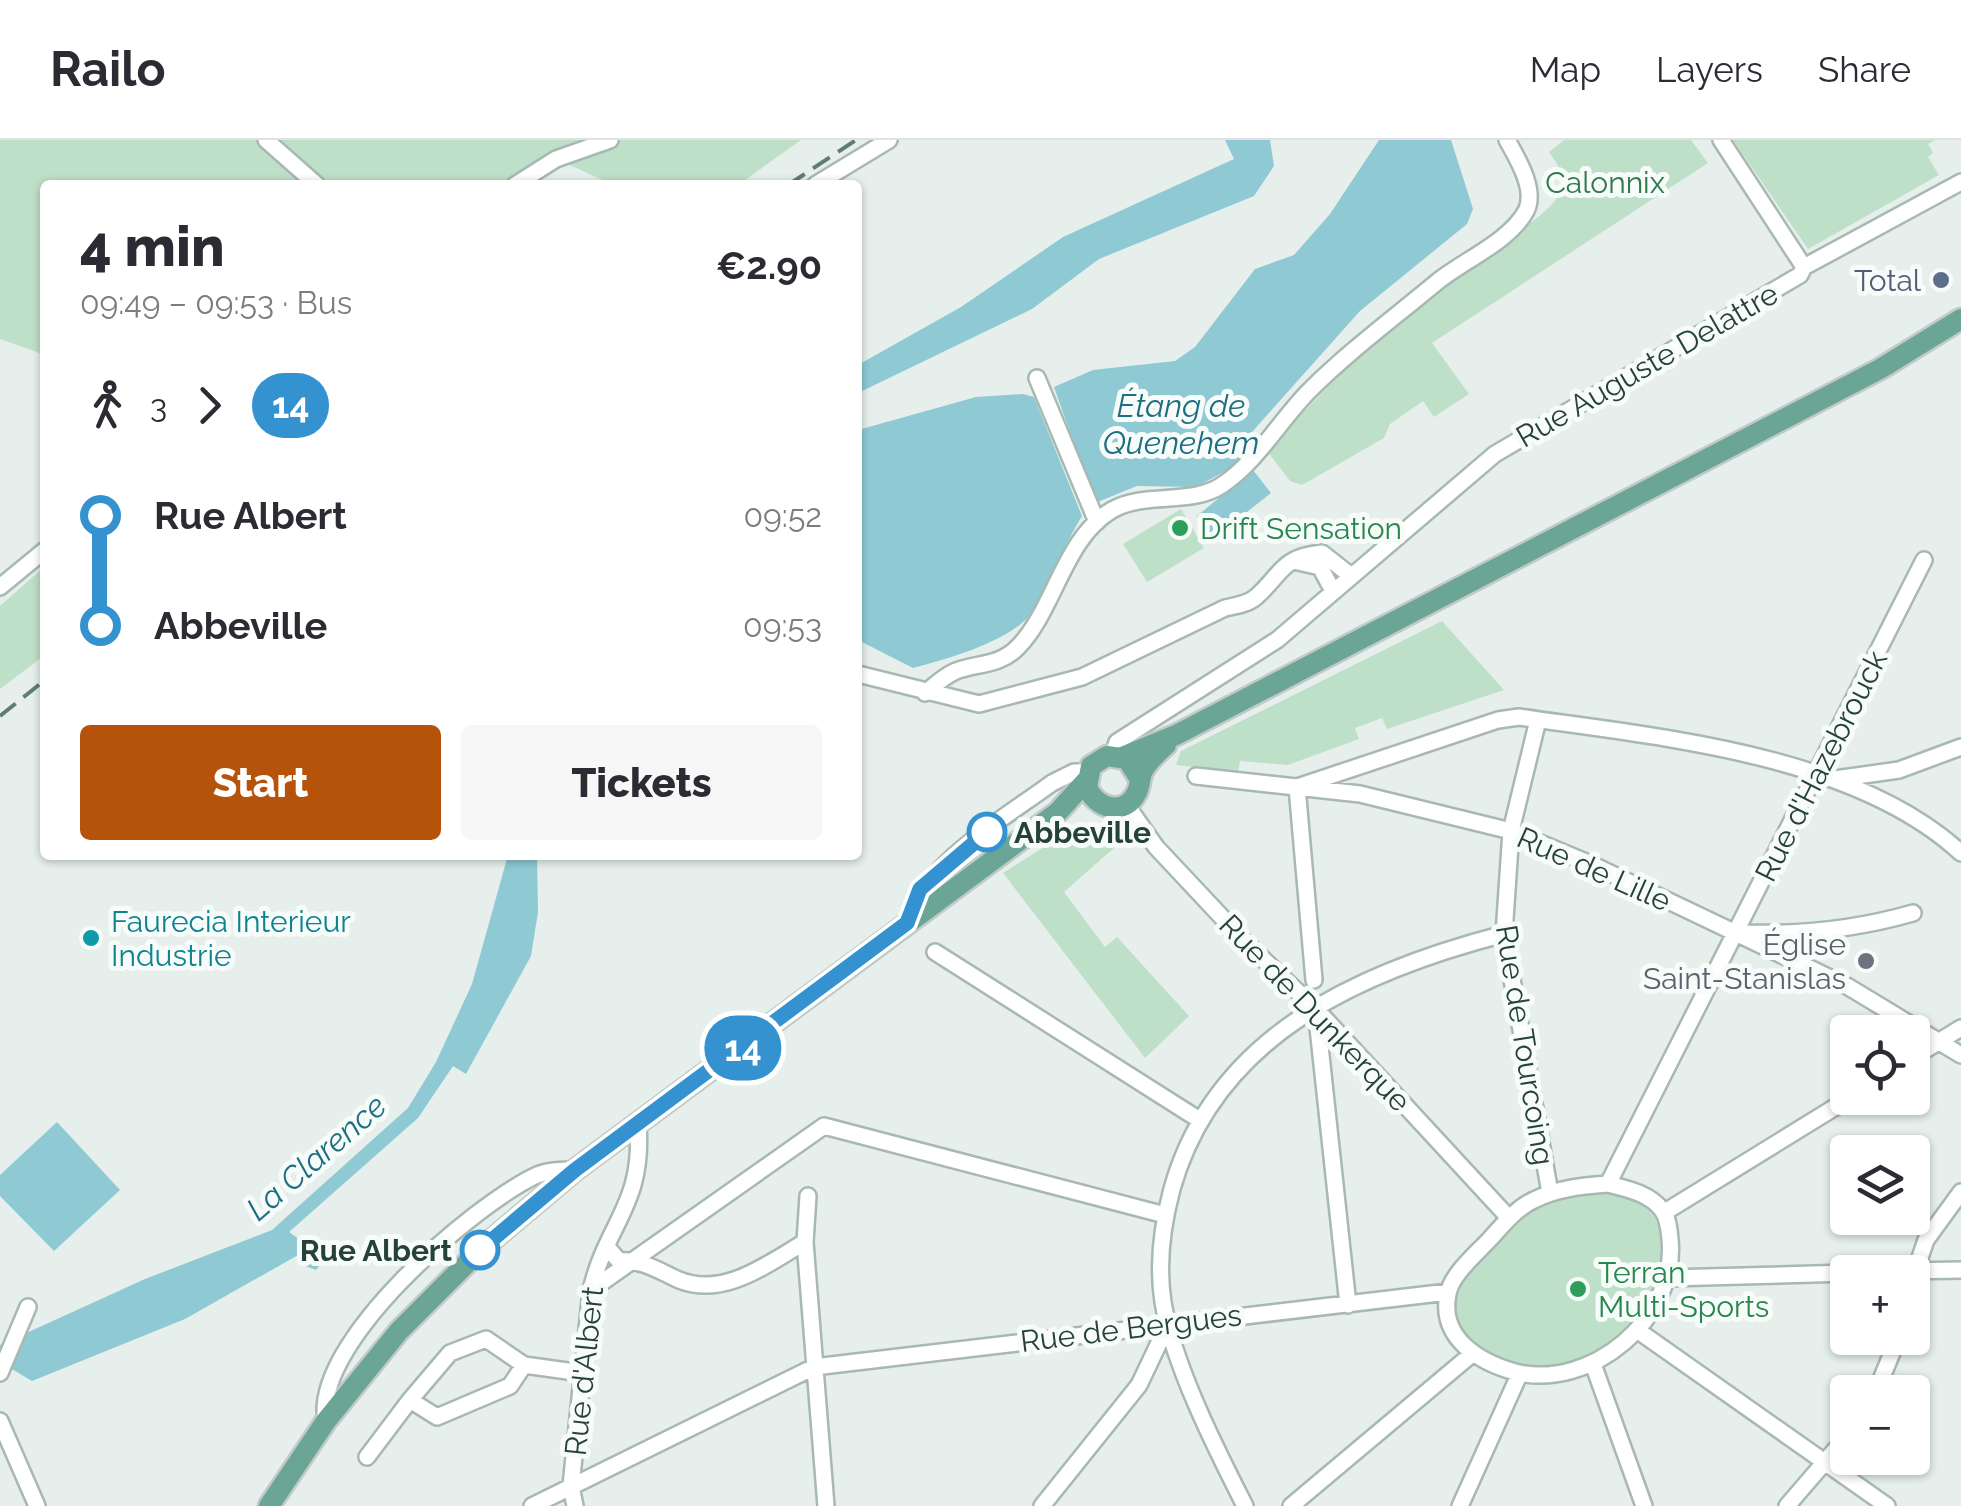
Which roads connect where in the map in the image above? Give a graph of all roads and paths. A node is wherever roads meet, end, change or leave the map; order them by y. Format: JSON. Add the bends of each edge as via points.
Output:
{"nodes":[{"id":1,"x":266,"y":140,"type":"edge"},
{"id":2,"x":610,"y":140,"type":"edge"},
{"id":3,"x":889,"y":140,"type":"edge"},
{"id":4,"x":1507,"y":140,"type":"edge"},
{"id":5,"x":1721,"y":140,"type":"edge"},
{"id":6,"x":311,"y":180,"type":"edge"},
{"id":7,"x":523,"y":180,"type":"edge"},
{"id":8,"x":823,"y":180,"type":"edge"},
{"id":9,"x":1961,"y":182,"type":"edge"},
{"id":10,"x":1804,"y":267,"type":"junction"},
{"id":11,"x":1961,"y":304,"type":"edge"},
{"id":12,"x":1961,"y":319,"type":"edge"},
{"id":13,"x":1037,"y":378,"type":"dead end"},
{"id":14,"x":1826,"y":394,"type":"junction"},
{"id":15,"x":1097,"y":522,"type":"junction"},
{"id":16,"x":40,"y":554,"type":"edge"},
{"id":17,"x":1924,"y":560,"type":"dead end"},
{"id":18,"x":1289,"y":562,"type":"junction"},
{"id":19,"x":1350,"y":576,"type":"junction"},
{"id":20,"x":0,"y":587,"type":"edge"},
{"id":21,"x":1333,"y":591,"type":"junction"},
{"id":22,"x":862,"y":675,"type":"edge"},
{"id":23,"x":925,"y":694,"type":"junction"},
{"id":24,"x":1538,"y":720,"type":"junction"},
{"id":25,"x":1176,"y":735,"type":"junction"},
{"id":26,"x":1961,"y":747,"type":"edge"},
{"id":27,"x":1118,"y":756,"type":"junction"},
{"id":28,"x":1817,"y":774,"type":"junction"},
{"id":29,"x":1088,"y":776,"type":"junction"},
{"id":30,"x":1196,"y":776,"type":"dead end"},
{"id":31,"x":1139,"y":778,"type":"junction"},
{"id":32,"x":1835,"y":780,"type":"junction"},
{"id":33,"x":1297,"y":787,"type":"junction"},
{"id":34,"x":1100,"y":804,"type":"junction"},
{"id":35,"x":1126,"y":804,"type":"junction"},
{"id":36,"x":1058,"y":812,"type":"junction"},
{"id":37,"x":1511,"y":832,"type":"junction"},
{"id":38,"x":1961,"y":854,"type":"edge"},
{"id":39,"x":1913,"y":913,"type":"dead end"},
{"id":40,"x":907,"y":923,"type":"junction"},
{"id":41,"x":1737,"y":932,"type":"junction"},
{"id":42,"x":1504,"y":934,"type":"junction"},
{"id":43,"x":935,"y":952,"type":"dead end"},
{"id":44,"x":1314,"y":980,"type":"dead end"},
{"id":45,"x":1316,"y":1009,"type":"junction"},
{"id":46,"x":1961,"y":1028,"type":"edge"},
{"id":47,"x":1940,"y":1041,"type":"junction"},
{"id":48,"x":1930,"y":1047,"type":"edge"},
{"id":49,"x":1961,"y":1054,"type":"edge"},
{"id":50,"x":1830,"y":1110,"type":"edge"},
{"id":51,"x":1198,"y":1119,"type":"junction"},
{"id":52,"x":638,"y":1125,"type":"junction"},
{"id":53,"x":575,"y":1170,"type":"junction"},
{"id":54,"x":1608,"y":1184,"type":"junction"},
{"id":55,"x":1961,"y":1192,"type":"edge"},
{"id":56,"x":1550,"y":1193,"type":"junction"},
{"id":57,"x":808,"y":1196,"type":"dead end"},
{"id":58,"x":1665,"y":1212,"type":"junction"},
{"id":59,"x":1165,"y":1215,"type":"junction"},
{"id":60,"x":1509,"y":1218,"type":"junction"},
{"id":61,"x":804,"y":1242,"type":"junction"},
{"id":62,"x":606,"y":1247,"type":"junction"},
{"id":63,"x":1921,"y":1255,"type":"edge"},
{"id":64,"x":635,"y":1260,"type":"junction"},
{"id":65,"x":1961,"y":1270,"type":"edge"},
{"id":66,"x":1830,"y":1273,"type":"edge"},
{"id":67,"x":1930,"y":1274,"type":"edge"},
{"id":68,"x":1668,"y":1278,"type":"junction"},
{"id":69,"x":590,"y":1290,"type":"junction"},
{"id":70,"x":1448,"y":1292,"type":"junction"},
{"id":71,"x":1348,"y":1305,"type":"junction"},
{"id":72,"x":28,"y":1307,"type":"dead end"},
{"id":73,"x":1168,"y":1324,"type":"junction"},
{"id":74,"x":1636,"y":1330,"type":"junction"},
{"id":75,"x":1472,"y":1354,"type":"junction"},
{"id":76,"x":1593,"y":1364,"type":"junction"},
{"id":77,"x":524,"y":1365,"type":"junction"},
{"id":78,"x":814,"y":1366,"type":"junction"},
{"id":79,"x":0,"y":1373,"type":"edge"},
{"id":80,"x":582,"y":1373,"type":"junction"},
{"id":81,"x":1520,"y":1373,"type":"junction"},
{"id":82,"x":410,"y":1400,"type":"junction"},
{"id":83,"x":326,"y":1421,"type":"junction"},
{"id":84,"x":0,"y":1422,"type":"edge"},
{"id":85,"x":366,"y":1456,"type":"dead end"},
{"id":86,"x":1830,"y":1457,"type":"edge"},
{"id":87,"x":1825,"y":1463,"type":"junction"},
{"id":88,"x":571,"y":1486,"type":"junction"},
{"id":89,"x":37,"y":1506,"type":"edge"},
{"id":90,"x":269,"y":1506,"type":"edge"},
{"id":91,"x":532,"y":1506,"type":"edge"},
{"id":92,"x":575,"y":1506,"type":"edge"},
{"id":93,"x":826,"y":1506,"type":"edge"},
{"id":94,"x":1042,"y":1506,"type":"edge"},
{"id":95,"x":1245,"y":1506,"type":"edge"},
{"id":96,"x":1291,"y":1506,"type":"edge"},
{"id":97,"x":1460,"y":1506,"type":"edge"},
{"id":98,"x":1644,"y":1506,"type":"edge"},
{"id":99,"x":1787,"y":1506,"type":"edge"},
{"id":100,"x":1887,"y":1506,"type":"edge"}],
"edges":[{"from":1,"to":6,"type":"street"},
{"from":2,"to":7,"type":"street","via":[[556,159]]},
{"from":3,"to":8,"type":"street"},
{"from":4,"to":15,"type":"street","via":[[1528,186],[1528,208],[1512,228],[1312,388],[1219,488],[1141,499]]},
{"from":5,"to":10,"type":"street"},
{"from":9,"to":10,"type":"street","name":"Rue Auguste Delattre"},
{"from":10,"to":19,"type":"street","name":"Rue Auguste Delattre","via":[[1495,454]]},
{"from":11,"to":14,"type":"main road"},
{"from":12,"to":14,"type":"main road"},
{"from":13,"to":15,"type":"street"},
{"from":14,"to":25,"type":"main road"},
{"from":15,"to":23,"type":"street","via":[[1016,650],[980,669],[959,670]]},
{"from":16,"to":20,"type":"street"},
{"from":17,"to":28,"type":"street","name":"Rue d'Hazebrouck"},
{"from":18,"to":19,"type":"street","via":[[1322,553]]},
{"from":18,"to":21,"type":"street","via":[[1320,568]]},
{"from":18,"to":23,"type":"street","via":[[1247,602],[1082,676],[979,704]]},
{"from":19,"to":21,"type":"street","name":"Rue Auguste Delattre"},
{"from":21,"to":27,"type":"street","name":"Rue Auguste Delattre","via":[[1246,662],[1117,742]]},
{"from":22,"to":23,"type":"street"},
{"from":24,"to":28,"type":"street","via":[[1660,735]]},
{"from":24,"to":33,"type":"street","via":[[1498,720]]},
{"from":24,"to":37,"type":"street","name":"Rue de Tourcoing"},
{"from":25,"to":27,"type":"main road"},
{"from":25,"to":31,"type":"main road"},
{"from":26,"to":32,"type":"street","via":[[1899,770]]},
{"from":27,"to":29,"type":"main road","via":[[1096,762]]},
{"from":27,"to":31,"type":"main road"},
{"from":28,"to":32,"type":"street"},
{"from":28,"to":41,"type":"street","name":"Rue d'Hazebrouck"},
{"from":29,"to":34,"type":"main road","via":[[1090,794]]},
{"from":29,"to":36,"type":"main road"},
{"from":29,"to":40,"type":"street","via":[[1074,772],[1052,783],[938,872],[920,889]]},
{"from":30,"to":33,"type":"street","name":"Rue de Lille"},
{"from":31,"to":35,"type":"main road"},
{"from":32,"to":38,"type":"street","via":[[1932,826]]},
{"from":33,"to":37,"type":"street","name":"Rue de Lille","via":[[1434,809]]},
{"from":33,"to":44,"type":"street"},
{"from":34,"to":35,"type":"main road"},
{"from":34,"to":36,"type":"main road"},
{"from":35,"to":45,"type":"street","name":"Rue de Dunkerque","via":[[1156,847]]},
{"from":36,"to":40,"type":"main road"},
{"from":37,"to":41,"type":"street","name":"Rue de Lille"},
{"from":37,"to":42,"type":"street","name":"Rue de Tourcoing"},
{"from":39,"to":41,"type":"street","via":[[1799,934]]},
{"from":40,"to":52,"type":"main road"},
{"from":41,"to":47,"type":"street","name":"Rue de Lille"},
{"from":41,"to":54,"type":"street","name":"Rue d'Hazebrouck"},
{"from":42,"to":45,"type":"street","via":[[1397,966]]},
{"from":42,"to":56,"type":"street","name":"Rue de Tourcoing"},
{"from":43,"to":51,"type":"street"},
{"from":45,"to":51,"type":"street","via":[[1254,1051]]},
{"from":45,"to":60,"type":"street","name":"Rue de Dunkerque"},
{"from":45,"to":71,"type":"street"},
{"from":46,"to":47,"type":"street"},
{"from":47,"to":48,"type":"street"},
{"from":47,"to":49,"type":"street","name":"Rue de Lille"},
{"from":50,"to":58,"type":"street"},
{"from":51,"to":59,"type":"street"},
{"from":52,"to":53,"type":"main road"},
{"from":52,"to":62,"type":"street","name":"Rue d'Albert","via":[[633,1195]]},
{"from":53,"to":83,"type":"main road","via":[[437,1291]]},
{"from":53,"to":83,"type":"street","via":[[538,1175],[461,1228],[393,1288],[329,1385]]},
{"from":54,"to":56,"type":"street"},
{"from":54,"to":58,"type":"street","via":[[1636,1191]]},
{"from":55,"to":63,"type":"street"},
{"from":56,"to":60,"type":"street"},
{"from":57,"to":61,"type":"street"},
{"from":58,"to":68,"type":"street"},
{"from":59,"to":64,"type":"street","via":[[824,1126]]},
{"from":59,"to":73,"type":"street","via":[[1160,1260]]},
{"from":60,"to":70,"type":"street"},
{"from":61,"to":64,"type":"street","via":[[740,1278],[708,1287]]},
{"from":61,"to":78,"type":"street"},
{"from":62,"to":64,"type":"street","via":[[619,1260]]},
{"from":62,"to":69,"type":"street","name":"Rue d'Albert"},
{"from":64,"to":69,"type":"street"},
{"from":65,"to":67,"type":"street"},
{"from":66,"to":68,"type":"street"},
{"from":68,"to":74,"type":"street"},
{"from":69,"to":80,"type":"street","name":"Rue d'Albert"},
{"from":70,"to":71,"type":"street","name":"Rue de Bergues"},
{"from":70,"to":75,"type":"street","via":[[1455,1336]]},
{"from":71,"to":73,"type":"street","name":"Rue de Bergues"},
{"from":72,"to":79,"type":"street"},
{"from":73,"to":78,"type":"street","name":"Rue de Bergues"},
{"from":73,"to":94,"type":"street","via":[[1139,1384]]},
{"from":73,"to":95,"type":"street"},
{"from":74,"to":76,"type":"street"},
{"from":74,"to":87,"type":"street"},
{"from":75,"to":81,"type":"street"},
{"from":75,"to":96,"type":"street"},
{"from":76,"to":81,"type":"street","via":[[1555,1377]]},
{"from":76,"to":98,"type":"street"},
{"from":77,"to":80,"type":"street"},
{"from":77,"to":82,"type":"street","via":[[510,1386],[437,1417]]},
{"from":77,"to":82,"type":"street","via":[[486,1339],[450,1353]]},
{"from":78,"to":88,"type":"street","name":"Rue de Bergues"},
{"from":78,"to":93,"type":"street"},
{"from":80,"to":88,"type":"street","name":"Rue d'Albert"},
{"from":81,"to":97,"type":"street"},
{"from":82,"to":85,"type":"street"},
{"from":83,"to":90,"type":"main road"},
{"from":84,"to":89,"type":"street"},
{"from":86,"to":87,"type":"street"},
{"from":87,"to":99,"type":"street"},
{"from":87,"to":100,"type":"street"},
{"from":88,"to":91,"type":"street","name":"Rue de Bergues"},
{"from":88,"to":92,"type":"street","name":"Rue d'Albert"}]}
